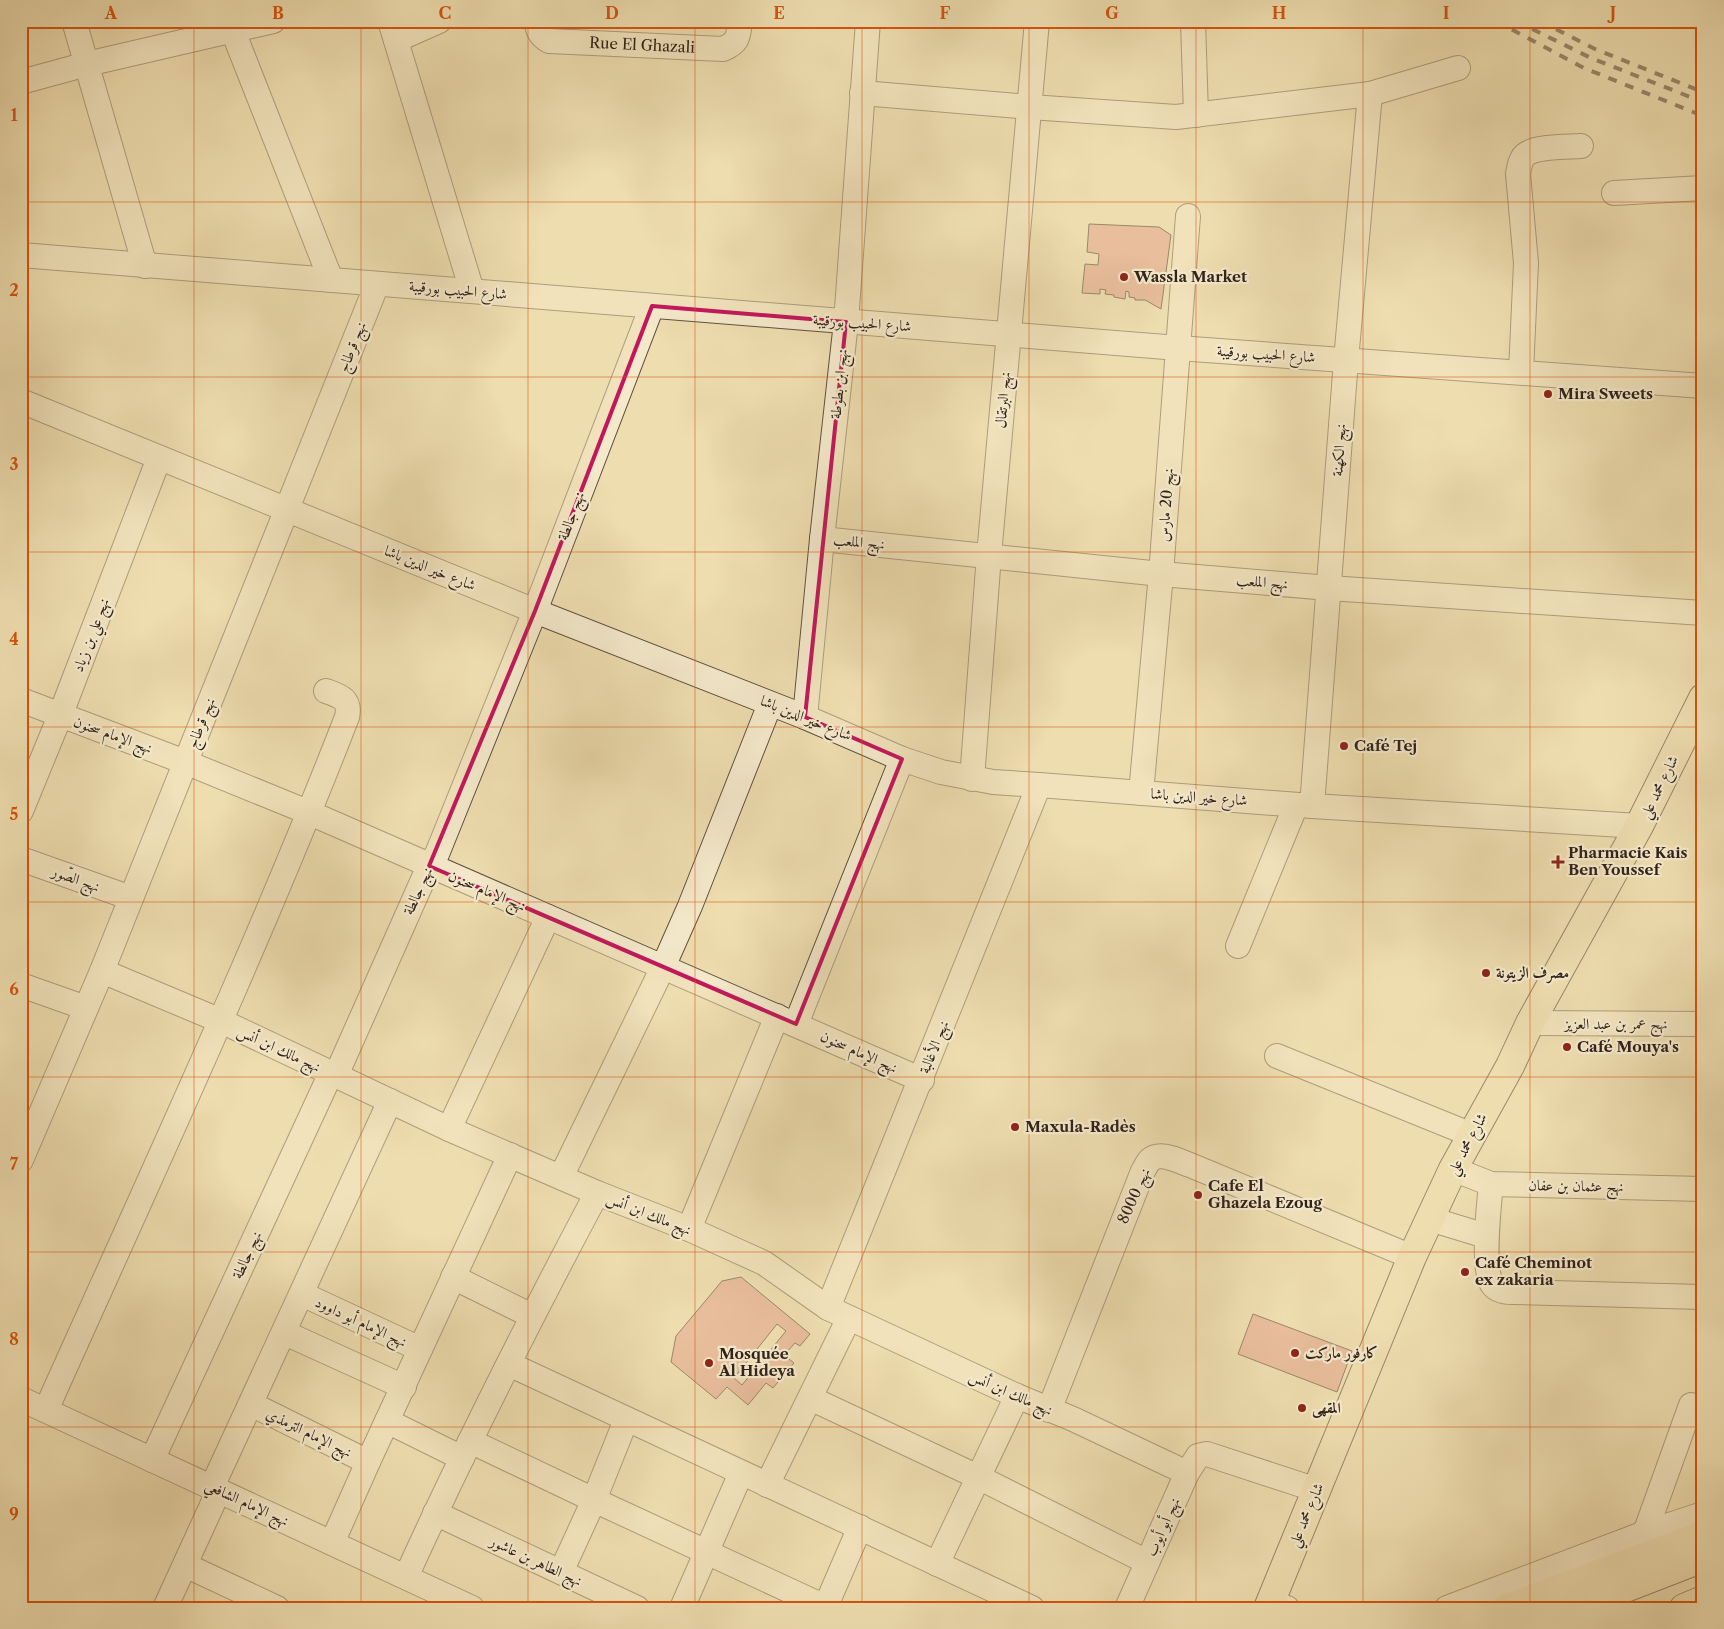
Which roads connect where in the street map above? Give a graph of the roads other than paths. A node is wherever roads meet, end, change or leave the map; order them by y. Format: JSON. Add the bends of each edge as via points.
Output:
{"nodes":[{"id":1,"x":74,"y":21,"type":"edge"},
{"id":2,"x":273,"y":21,"type":"edge"},
{"id":3,"x":439,"y":21,"type":"edge"},
{"id":4,"x":536,"y":21,"type":"edge"},
{"id":5,"x":740,"y":21,"type":"edge"},
{"id":6,"x":868,"y":21,"type":"edge"},
{"id":7,"x":1037,"y":21,"type":"edge"},
{"id":8,"x":1193,"y":21,"type":"edge"},
{"id":9,"x":231,"y":26,"type":"edge"},
{"id":10,"x":393,"y":31,"type":"edge"},
{"id":11,"x":87,"y":64,"type":"junction"},
{"id":12,"x":1458,"y":68,"type":"dead end"},
{"id":13,"x":21,"y":82,"type":"edge"},
{"id":14,"x":862,"y":93,"type":"junction"},
{"id":15,"x":1370,"y":94,"type":"junction"},
{"id":16,"x":1030,"y":108,"type":"junction"},
{"id":17,"x":1196,"y":115,"type":"junction"},
{"id":18,"x":1581,"y":146,"type":"dead end"},
{"id":19,"x":1703,"y":188,"type":"edge"},
{"id":20,"x":1614,"y":193,"type":"dead end"},
{"id":21,"x":1188,"y":216,"type":"dead end"},
{"id":22,"x":21,"y":255,"type":"edge"},
{"id":23,"x":145,"y":266,"type":"junction"},
{"id":24,"x":332,"y":280,"type":"junction"},
{"id":25,"x":377,"y":284,"type":"junction"},
{"id":26,"x":472,"y":291,"type":"junction"},
{"id":27,"x":652,"y":306,"type":"junction"},
{"id":28,"x":846,"y":322,"type":"junction"},
{"id":29,"x":1009,"y":333,"type":"junction"},
{"id":30,"x":1178,"y":348,"type":"junction"},
{"id":31,"x":1346,"y":360,"type":"junction"},
{"id":32,"x":1521,"y":372,"type":"junction"},
{"id":33,"x":1703,"y":386,"type":"edge"},
{"id":34,"x":21,"y":401,"type":"edge"},
{"id":35,"x":159,"y":458,"type":"junction"},
{"id":36,"x":287,"y":511,"type":"junction"},
{"id":37,"x":822,"y":539,"type":"junction"},
{"id":38,"x":989,"y":555,"type":"junction"},
{"id":39,"x":1161,"y":574,"type":"junction"},
{"id":40,"x":1329,"y":588,"type":"junction"},
{"id":41,"x":535,"y":611,"type":"junction"},
{"id":42,"x":1703,"y":613,"type":"edge"},
{"id":43,"x":326,"y":690,"type":"dead end"},
{"id":44,"x":1703,"y":698,"type":"edge"},
{"id":45,"x":21,"y":700,"type":"edge"},
{"id":46,"x":770,"y":704,"type":"junction"},
{"id":47,"x":60,"y":716,"type":"junction"},
{"id":48,"x":806,"y":717,"type":"junction"},
{"id":49,"x":902,"y":759,"type":"junction"},
{"id":50,"x":185,"y":762,"type":"junction"},
{"id":51,"x":972,"y":778,"type":"junction"},
{"id":52,"x":1039,"y":786,"type":"junction"},
{"id":53,"x":1141,"y":793,"type":"junction"},
{"id":54,"x":1304,"y":805,"type":"junction"},
{"id":55,"x":21,"y":811,"type":"edge"},
{"id":56,"x":310,"y":813,"type":"junction"},
{"id":57,"x":1639,"y":826,"type":"junction"},
{"id":58,"x":21,"y":859,"type":"edge"},
{"id":59,"x":429,"y":866,"type":"junction"},
{"id":60,"x":131,"y":898,"type":"junction"},
{"id":61,"x":548,"y":917,"type":"junction"},
{"id":62,"x":1238,"y":946,"type":"dead end"},
{"id":63,"x":663,"y":967,"type":"junction"},
{"id":64,"x":102,"y":971,"type":"junction"},
{"id":65,"x":21,"y":985,"type":"edge"},
{"id":66,"x":86,"y":1008,"type":"junction"},
{"id":67,"x":786,"y":1020,"type":"junction"},
{"id":68,"x":220,"y":1021,"type":"junction"},
{"id":69,"x":1530,"y":1023,"type":"junction"},
{"id":70,"x":1703,"y":1024,"type":"edge"},
{"id":71,"x":1277,"y":1056,"type":"dead end"},
{"id":72,"x":331,"y":1073,"type":"junction"},
{"id":73,"x":922,"y":1080,"type":"junction"},
{"id":74,"x":390,"y":1101,"type":"junction"},
{"id":75,"x":449,"y":1129,"type":"junction"},
{"id":76,"x":1472,"y":1135,"type":"junction"},
{"id":77,"x":510,"y":1155,"type":"junction"},
{"id":78,"x":21,"y":1160,"type":"edge"},
{"id":79,"x":1453,"y":1169,"type":"junction"},
{"id":80,"x":561,"y":1177,"type":"junction"},
{"id":81,"x":1490,"y":1184,"type":"junction"},
{"id":82,"x":1703,"y":1189,"type":"edge"},
{"id":83,"x":597,"y":1193,"type":"junction"},
{"id":84,"x":1430,"y":1219,"type":"junction"},
{"id":85,"x":689,"y":1229,"type":"junction"},
{"id":86,"x":1486,"y":1236,"type":"junction"},
{"id":87,"x":1412,"y":1257,"type":"junction"},
{"id":88,"x":453,"y":1277,"type":"junction"},
{"id":89,"x":302,"y":1294,"type":"junction"},
{"id":90,"x":1703,"y":1297,"type":"edge"},
{"id":91,"x":828,"y":1308,"type":"junction"},
{"id":92,"x":532,"y":1316,"type":"junction"},
{"id":93,"x":849,"y":1318,"type":"junction"},
{"id":94,"x":285,"y":1333,"type":"junction"},
{"id":95,"x":420,"y":1349,"type":"junction"},
{"id":96,"x":509,"y":1364,"type":"junction"},
{"id":97,"x":404,"y":1387,"type":"junction"},
{"id":98,"x":1017,"y":1396,"type":"junction"},
{"id":99,"x":810,"y":1398,"type":"junction"},
{"id":100,"x":21,"y":1399,"type":"edge"},
{"id":101,"x":251,"y":1404,"type":"junction"},
{"id":102,"x":1691,"y":1405,"type":"dead end"},
{"id":103,"x":46,"y":1410,"type":"junction"},
{"id":104,"x":1049,"y":1410,"type":"junction"},
{"id":105,"x":626,"y":1420,"type":"junction"},
{"id":106,"x":387,"y":1421,"type":"junction"},
{"id":107,"x":466,"y":1449,"type":"junction"},
{"id":108,"x":152,"y":1460,"type":"junction"},
{"id":109,"x":368,"y":1462,"type":"junction"},
{"id":110,"x":741,"y":1473,"type":"junction"},
{"id":111,"x":1187,"y":1473,"type":"junction"},
{"id":112,"x":978,"y":1477,"type":"junction"},
{"id":113,"x":766,"y":1485,"type":"junction"},
{"id":114,"x":216,"y":1489,"type":"junction"},
{"id":115,"x":1317,"y":1490,"type":"junction"},
{"id":116,"x":594,"y":1500,"type":"junction"},
{"id":117,"x":435,"y":1513,"type":"junction"},
{"id":118,"x":1703,"y":1514,"type":"edge"},
{"id":119,"x":860,"y":1527,"type":"junction"},
{"id":120,"x":1645,"y":1533,"type":"junction"},
{"id":121,"x":1703,"y":1535,"type":"edge"},
{"id":122,"x":332,"y":1543,"type":"junction"},
{"id":123,"x":706,"y":1552,"type":"junction"},
{"id":124,"x":1147,"y":1562,"type":"junction"},
{"id":125,"x":937,"y":1564,"type":"junction"},
{"id":126,"x":184,"y":1565,"type":"junction"},
{"id":127,"x":561,"y":1572,"type":"junction"},
{"id":128,"x":406,"y":1577,"type":"junction"},
{"id":129,"x":1694,"y":1583,"type":"edge"},
{"id":130,"x":465,"y":1606,"type":"edge"},
{"id":131,"x":1275,"y":1606,"type":"edge"},
{"id":132,"x":165,"y":1608,"type":"edge"},
{"id":133,"x":277,"y":1608,"type":"edge"},
{"id":134,"x":637,"y":1608,"type":"edge"},
{"id":135,"x":682,"y":1608,"type":"edge"},
{"id":136,"x":825,"y":1608,"type":"edge"},
{"id":137,"x":1032,"y":1608,"type":"edge"},
{"id":138,"x":1128,"y":1608,"type":"edge"},
{"id":139,"x":1447,"y":1608,"type":"edge"},
{"id":140,"x":1507,"y":1608,"type":"edge"},
{"id":141,"x":1574,"y":1608,"type":"edge"},
{"id":142,"x":1628,"y":1608,"type":"edge"}],
"edges":[{"from":1,"to":11,"type":"street"},
{"from":2,"to":9,"type":"street"},
{"from":3,"to":10,"type":"street"},
{"from":4,"to":5,"type":"street","name":"Rue El Ghazali","via":[[542,37],[549,40],[724,49],[737,39]]},
{"from":6,"to":14,"type":"street","name":"نهج ابن بطوطة"},
{"from":7,"to":16,"type":"street","name":"نهج البرتقال"},
{"from":8,"to":17,"type":"street"},
{"from":9,"to":11,"type":"street"},
{"from":9,"to":24,"type":"street"},
{"from":10,"to":26,"type":"street"},
{"from":11,"to":13,"type":"street"},
{"from":11,"to":23,"type":"street"},
{"from":12,"to":15,"type":"street"},
{"from":14,"to":16,"type":"street"},
{"from":14,"to":28,"type":"street","name":"نهج ابن بطوطة"},
{"from":15,"to":17,"type":"street"},
{"from":15,"to":31,"type":"street","name":"نهج الكهنة"},
{"from":16,"to":17,"type":"street","via":[[1176,117]]},
{"from":16,"to":29,"type":"street","name":"نهج البرتقال"},
{"from":18,"to":32,"type":"street","via":[[1532,152],[1524,155],[1520,164],[1518,174],[1526,263]]},
{"from":19,"to":20,"type":"street"},
{"from":21,"to":30,"type":"street","name":"نهج 20 مارس"},
{"from":22,"to":23,"type":"street","name":"شارع الحبيب بورقيبة"},
{"from":23,"to":24,"type":"street","name":"شارع الحبيب بورقيبة"},
{"from":24,"to":25,"type":"street","name":"شارع الحبيب بورقيبة"},
{"from":25,"to":26,"type":"street","name":"شارع الحبيب بورقيبة"},
{"from":25,"to":36,"type":"street","name":"نهج قرطاج"},
{"from":26,"to":27,"type":"street","name":"شارع الحبيب بورقيبة"},
{"from":27,"to":28,"type":"street","name":"شارع الحبيب بورقيبة"},
{"from":27,"to":41,"type":"street","name":"نهج جالطة"},
{"from":28,"to":29,"type":"street","name":"شارع الحبيب بورقيبة"},
{"from":28,"to":37,"type":"street","name":"نهج ابن بطوطة"},
{"from":29,"to":30,"type":"street","name":"شارع الحبيب بورقيبة"},
{"from":29,"to":38,"type":"street","name":"نهج البرتقال"},
{"from":30,"to":31,"type":"street","name":"شارع الحبيب بورقيبة"},
{"from":30,"to":39,"type":"street","name":"نهج 20 مارس"},
{"from":31,"to":32,"type":"street","name":"شارع الحبيب بورقيبة"},
{"from":31,"to":40,"type":"street","name":"نهج الكهنة"},
{"from":32,"to":33,"type":"street","name":"شارع الحبيب بورقيبة"},
{"from":34,"to":35,"type":"street","name":"شارع خير الدين باشا"},
{"from":35,"to":36,"type":"street","name":"شارع خير الدين باشا"},
{"from":35,"to":47,"type":"street","name":"نهج علي بن زياد"},
{"from":36,"to":41,"type":"street","name":"شارع خير الدين باشا"},
{"from":36,"to":50,"type":"street","name":"نهج قرطاج"},
{"from":37,"to":38,"type":"street","name":"نهج الملعب"},
{"from":37,"to":48,"type":"street","name":"نهج ابن بطوطة"},
{"from":38,"to":39,"type":"street","name":"نهج الملعب"},
{"from":38,"to":51,"type":"street","name":"نهج البرتقال"},
{"from":39,"to":40,"type":"street","name":"نهج الملعب"},
{"from":39,"to":53,"type":"street","name":"نهج 20 مارس"},
{"from":40,"to":42,"type":"street","name":"نهج الملعب"},
{"from":40,"to":54,"type":"street","name":"نهج الكهنة"},
{"from":41,"to":46,"type":"street","name":"شارع خير الدين باشا"},
{"from":41,"to":59,"type":"street","name":"نهج جالطة","via":[[437,854]]},
{"from":43,"to":56,"type":"street","via":[[344,698],[348,711]]},
{"from":44,"to":57,"type":"main road","name":"شارع محمد علي"},
{"from":45,"to":47,"type":"street","name":"نهج الإمام سحنون"},
{"from":46,"to":48,"type":"street","name":"شارع خير الدين باشا"},
{"from":46,"to":63,"type":"street"},
{"from":47,"to":50,"type":"street","name":"نهج الإمام سحنون"},
{"from":47,"to":55,"type":"street","name":"نهج علي بن زياد"},
{"from":48,"to":49,"type":"street","name":"شارع خير الدين باشا"},
{"from":49,"to":51,"type":"street","name":"شارع خير الدين باشا"},
{"from":49,"to":67,"type":"street"},
{"from":50,"to":56,"type":"street","name":"نهج الإمام سحنون"},
{"from":50,"to":60,"type":"street","name":"نهج قرطاج"},
{"from":51,"to":52,"type":"street","name":"شارع خير الدين باشا"},
{"from":52,"to":53,"type":"street","name":"شارع خير الدين باشا"},
{"from":52,"to":73,"type":"street","name":"نهج الأغالبة"},
{"from":53,"to":54,"type":"street","name":"شارع خير الدين باشا"},
{"from":54,"to":57,"type":"street","name":"شارع خير الدين باشا"},
{"from":54,"to":62,"type":"street","name":"نهج الكهنة"},
{"from":56,"to":59,"type":"street","name":"نهج الإمام سحنون"},
{"from":56,"to":68,"type":"street"},
{"from":57,"to":69,"type":"main road","name":"شارع محمد علي"},
{"from":58,"to":60,"type":"street","name":"نهج الصّور"},
{"from":59,"to":61,"type":"street","name":"نهج الإمام سحنون"},
{"from":59,"to":72,"type":"street","name":"نهج جالطة","via":[[338,1071]]},
{"from":60,"to":64,"type":"street","name":"نهج قرطاج"},
{"from":61,"to":63,"type":"street","name":"نهج الإمام سحنون"},
{"from":61,"to":75,"type":"street"},
{"from":63,"to":67,"type":"street","name":"نهج الإمام سحنون"},
{"from":63,"to":80,"type":"street"},
{"from":64,"to":66,"type":"street","name":"نهج قرطاج"},
{"from":64,"to":68,"type":"street","name":"نهج مالك ابن أنس"},
{"from":65,"to":66,"type":"street"},
{"from":66,"to":78,"type":"street","name":"نهج قرطاج"},
{"from":67,"to":73,"type":"street","name":"نهج الإمام سحنون"},
{"from":67,"to":85,"type":"street"},
{"from":68,"to":72,"type":"street","name":"نهج مالك ابن أنس"},
{"from":68,"to":103,"type":"street"},
{"from":69,"to":70,"type":"street","name":"نهج عمر بن عبد العزيز"},
{"from":69,"to":76,"type":"main road","name":"شارع محمد علي"},
{"from":71,"to":76,"type":"street"},
{"from":72,"to":74,"type":"street","name":"نهج مالك ابن أنس"},
{"from":72,"to":108,"type":"street","name":"نهج جالطة"},
{"from":73,"to":91,"type":"street","name":"نهج الأغالبة"},
{"from":74,"to":75,"type":"street","name":"نهج مالك ابن أنس"},
{"from":74,"to":89,"type":"street"},
{"from":75,"to":77,"type":"street","name":"نهج مالك ابن أنس"},
{"from":76,"to":79,"type":"main road","name":"شارع محمد علي"},
{"from":77,"to":80,"type":"street","name":"نهج مالك ابن أنس"},
{"from":77,"to":88,"type":"street"},
{"from":79,"to":81,"type":"street","name":"نهج عثمان بن عفان"},
{"from":79,"to":84,"type":"main road","name":"شارع محمد علي"},
{"from":80,"to":83,"type":"street","name":"نهج مالك ابن أنس"},
{"from":81,"to":82,"type":"street","name":"نهج عثمان بن عفان"},
{"from":81,"to":86,"type":"street"},
{"from":83,"to":85,"type":"street","name":"نهج مالك ابن أنس"},
{"from":83,"to":92,"type":"street"},
{"from":84,"to":86,"type":"street"},
{"from":84,"to":87,"type":"main road","name":"شارع محمد علي"},
{"from":85,"to":91,"type":"street","name":"نهج مالك ابن أنس","via":[[764,1263]]},
{"from":86,"to":90,"type":"street","via":[[1489,1278],[1492,1285],[1505,1292]]},
{"from":87,"to":104,"type":"street","name":"نهج 8000","via":[[1190,1165],[1157,1157],[1143,1171]]},
{"from":87,"to":115,"type":"main road","name":"شارع محمد علي"},
{"from":88,"to":92,"type":"street"},
{"from":88,"to":95,"type":"street"},
{"from":89,"to":94,"type":"street"},
{"from":89,"to":95,"type":"street","name":"نهج الإمام أبو داوود"},
{"from":91,"to":93,"type":"street","name":"نهج مالك ابن أنس"},
{"from":92,"to":96,"type":"street"},
{"from":93,"to":98,"type":"street","name":"نهج مالك ابن أنس"},
{"from":93,"to":99,"type":"street"},
{"from":94,"to":97,"type":"street"},
{"from":94,"to":101,"type":"street"},
{"from":95,"to":97,"type":"street"},
{"from":96,"to":105,"type":"street"},
{"from":96,"to":107,"type":"street"},
{"from":97,"to":106,"type":"street"},
{"from":98,"to":104,"type":"street","name":"نهج مالك ابن أنس"},
{"from":98,"to":112,"type":"street"},
{"from":99,"to":112,"type":"street"},
{"from":99,"to":113,"type":"street"},
{"from":100,"to":103,"type":"street","name":"نهج الإمام الشافعي"},
{"from":101,"to":109,"type":"street","name":"نهج الإمام الترمذي"},
{"from":101,"to":114,"type":"street"},
{"from":102,"to":120,"type":"street"},
{"from":103,"to":108,"type":"street","name":"نهج الإمام الشافعي"},
{"from":104,"to":111,"type":"street","name":"نهج مالك ابن أنس"},
{"from":105,"to":110,"type":"street"},
{"from":105,"to":116,"type":"street"},
{"from":106,"to":107,"type":"street"},
{"from":106,"to":109,"type":"street"},
{"from":107,"to":116,"type":"street"},
{"from":107,"to":117,"type":"street"},
{"from":108,"to":114,"type":"street","name":"نهج الإمام الشافعي"},
{"from":109,"to":122,"type":"street"},
{"from":110,"to":113,"type":"street"},
{"from":110,"to":123,"type":"street"},
{"from":111,"to":115,"type":"street","name":"نهج أبو أيوب","via":[[1198,1456],[1207,1454]]},
{"from":111,"to":124,"type":"street","name":"نهج أبو أيوب"},
{"from":112,"to":124,"type":"street"},
{"from":112,"to":125,"type":"street"},
{"from":113,"to":119,"type":"street"},
{"from":114,"to":122,"type":"street","name":"نهج الإمام الشافعي"},
{"from":114,"to":126,"type":"street"},
{"from":115,"to":131,"type":"main road","name":"شارع محمد علي"},
{"from":116,"to":123,"type":"street"},
{"from":116,"to":127,"type":"street"},
{"from":117,"to":127,"type":"street","name":"نهج الطاهر بن عاشور"},
{"from":117,"to":128,"type":"street"},
{"from":118,"to":120,"type":"street"},
{"from":119,"to":125,"type":"street"},
{"from":119,"to":136,"type":"street"},
{"from":120,"to":139,"type":"street"},
{"from":121,"to":140,"type":"main road"},
{"from":122,"to":128,"type":"street","name":"نهج الإمام الشافعي"},
{"from":123,"to":135,"type":"street"},
{"from":123,"to":136,"type":"street"},
{"from":124,"to":138,"type":"street","name":"نهج أبو أيوب"},
{"from":125,"to":137,"type":"street"},
{"from":126,"to":132,"type":"street"},
{"from":126,"to":133,"type":"street"},
{"from":127,"to":134,"type":"street","name":"نهج الطاهر بن عاشور"},
{"from":128,"to":130,"type":"street","name":"نهج الإمام الشافعي"},
{"from":129,"to":141,"type":"main road"},
{"from":129,"to":142,"type":"main road"}]}
